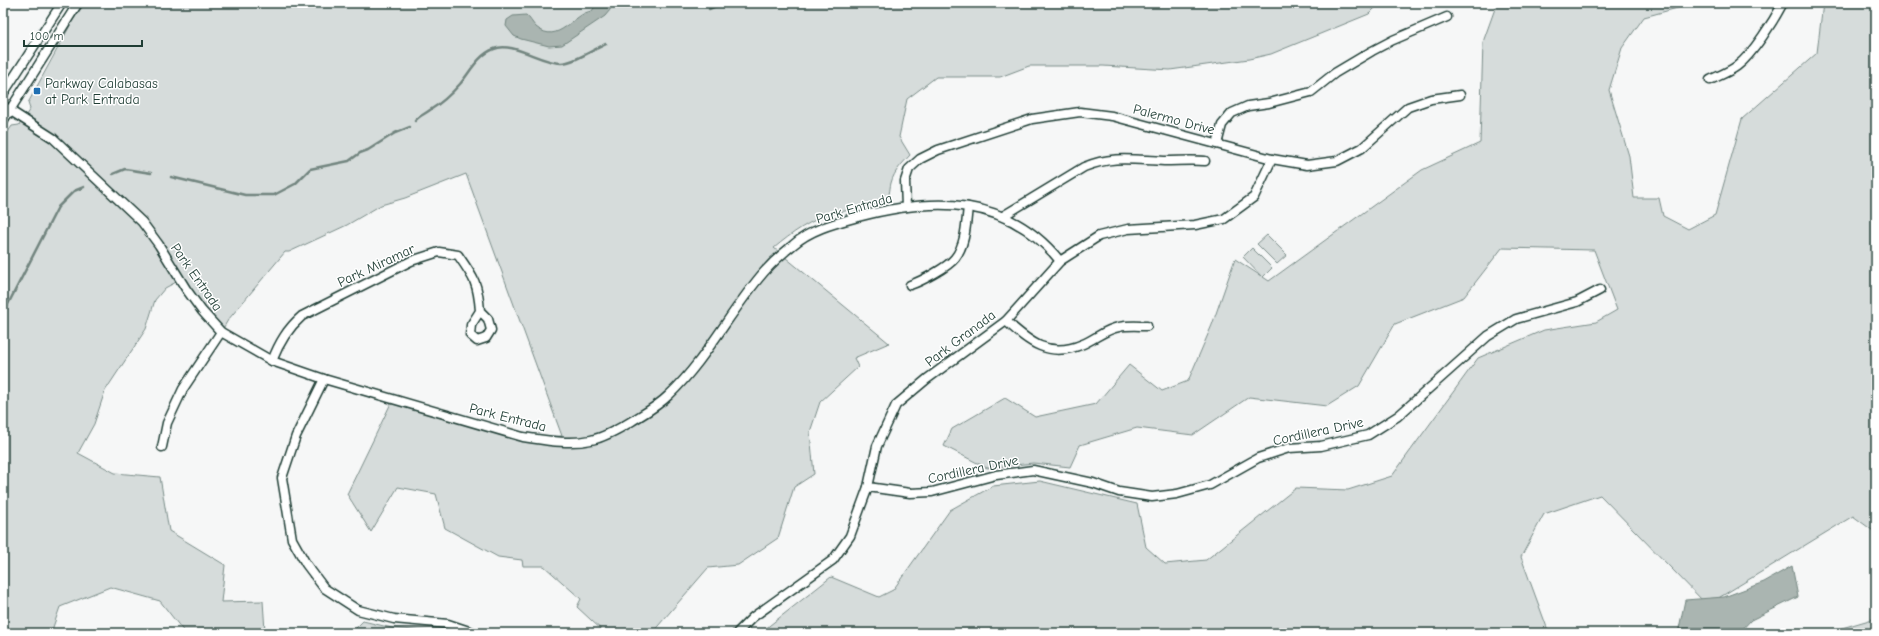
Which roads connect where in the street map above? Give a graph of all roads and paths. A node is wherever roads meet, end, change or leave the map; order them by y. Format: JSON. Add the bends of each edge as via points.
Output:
{"nodes":[{"id":1,"x":62,"y":3,"type":"edge"},
{"id":2,"x":78,"y":3,"type":"edge"},
{"id":3,"x":1783,"y":3,"type":"edge"},
{"id":4,"x":1447,"y":17,"type":"dead end"},
{"id":5,"x":1710,"y":80,"type":"dead end"},
{"id":6,"x":3,"y":94,"type":"edge"},
{"id":7,"x":1460,"y":96,"type":"dead end"},
{"id":8,"x":7,"y":108,"type":"edge"},
{"id":9,"x":3,"y":121,"type":"edge"},
{"id":10,"x":1217,"y":144,"type":"junction"},
{"id":11,"x":1272,"y":159,"type":"junction"},
{"id":12,"x":1205,"y":161,"type":"dead end"},
{"id":13,"x":906,"y":207,"type":"junction"},
{"id":14,"x":968,"y":207,"type":"junction"},
{"id":15,"x":1003,"y":216,"type":"junction"},
{"id":16,"x":1060,"y":261,"type":"junction"},
{"id":17,"x":910,"y":285,"type":"dead end"},
{"id":18,"x":1600,"y":290,"type":"dead end"},
{"id":19,"x":480,"y":312,"type":"dead end"},
{"id":20,"x":1006,"y":321,"type":"junction"},
{"id":21,"x":1147,"y":326,"type":"dead end"},
{"id":22,"x":222,"y":332,"type":"junction"},
{"id":23,"x":272,"y":361,"type":"junction"},
{"id":24,"x":324,"y":379,"type":"junction"},
{"id":25,"x":162,"y":447,"type":"dead end"},
{"id":26,"x":868,"y":487,"type":"junction"},
{"id":27,"x":475,"y":633,"type":"edge"},
{"id":28,"x":738,"y":633,"type":"edge"}],
"edges":[{"from":1,"to":6,"type":"street"},
{"from":2,"to":8,"type":"street"},
{"from":3,"to":5,"type":"street","via":[[1751,51],[1737,66]]},
{"from":4,"to":10,"type":"street","via":[[1372,51],[1335,73],[1311,92],[1248,106],[1232,113],[1222,125]]},
{"from":7,"to":11,"type":"street","name":"Palermo Drive","via":[[1431,99],[1408,107],[1362,148],[1337,161],[1307,165]]},
{"from":8,"to":9,"type":"street"},
{"from":8,"to":22,"type":"street","name":"Park Entrada","via":[[52,138],[142,222],[186,289]]},
{"from":10,"to":11,"type":"street","name":"Palermo Drive"},
{"from":10,"to":13,"type":"street","name":"Palermo Drive","via":[[1112,116],[1080,112],[1032,119],[938,150],[920,159],[909,169],[905,180]]},
{"from":11,"to":16,"type":"street","name":"Park Granada","via":[[1254,197],[1224,219],[1195,225],[1128,229],[1099,236]]},
{"from":12,"to":15,"type":"street","via":[[1117,158],[1095,162]]},
{"from":13,"to":14,"type":"street","name":"Park Entrada","via":[[923,204]]},
{"from":13,"to":24,"type":"street","name":"Park Entrada","via":[[885,210],[820,228],[794,244],[765,271],[715,341],[670,394],[655,408],[620,429],[589,440],[557,442],[523,437]]},
{"from":14,"to":15,"type":"street","name":"Park Entrada"},
{"from":14,"to":17,"type":"street","via":[[963,242],[955,258],[926,279]]},
{"from":15,"to":16,"type":"street","name":"Park Entrada","via":[[1035,234]]},
{"from":16,"to":20,"type":"street","name":"Park Granada"},
{"from":18,"to":26,"type":"street","name":"Cordillera Drive","via":[[1577,302],[1516,319],[1488,336],[1398,416],[1368,435],[1321,446],[1288,448],[1258,458],[1210,485],[1177,494],[1152,497],[1119,492],[1093,483],[1033,470],[996,475],[932,492],[910,493]]},
{"from":19,"to":23,"type":"street","name":"Park Miramar","via":[[474,278],[458,255],[439,252],[411,261],[302,316],[290,326],[278,344]]},
{"from":20,"to":21,"type":"street","via":[[1035,345],[1057,349],[1072,348],[1119,327]]},
{"from":20,"to":26,"type":"street","name":"Park Granada","via":[[896,405],[877,446]]},
{"from":22,"to":23,"type":"street","name":"Park Entrada"},
{"from":22,"to":25,"type":"street","via":[[183,389],[167,423]]},
{"from":23,"to":24,"type":"street","name":"Park Entrada"},
{"from":24,"to":27,"type":"street","via":[[296,436],[282,478],[292,539],[306,564],[324,588],[358,610],[394,619],[448,624]]},
{"from":26,"to":28,"type":"street","name":"Park Granada","via":[[850,536],[833,560],[753,617]]}]}
